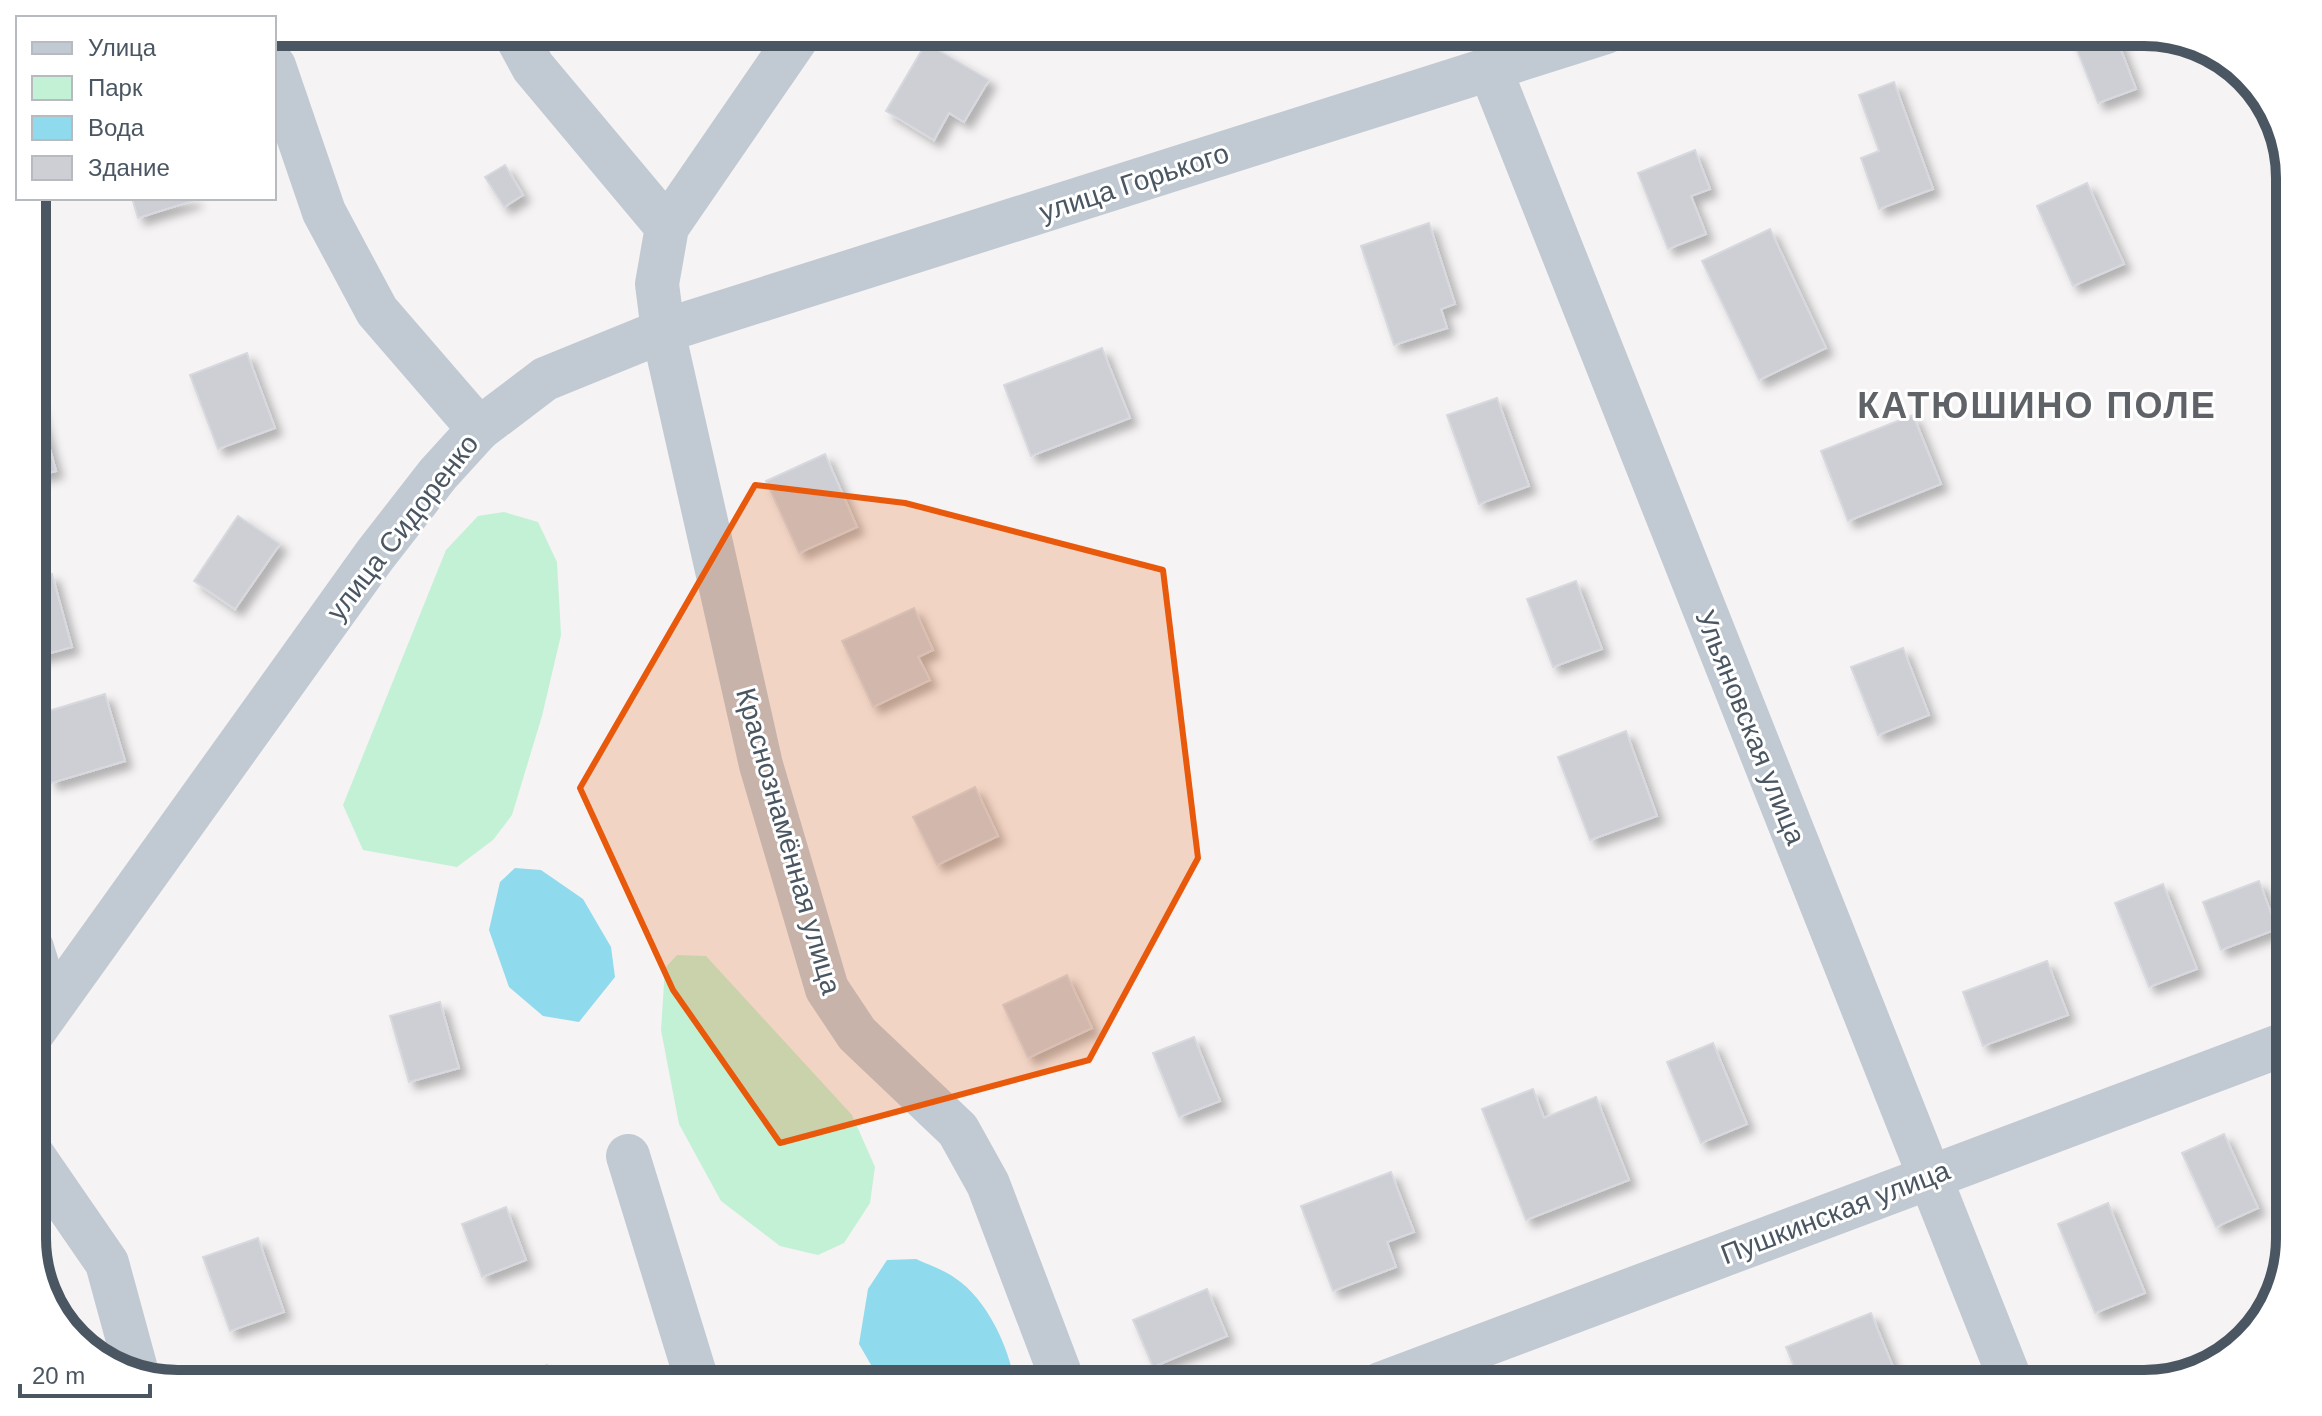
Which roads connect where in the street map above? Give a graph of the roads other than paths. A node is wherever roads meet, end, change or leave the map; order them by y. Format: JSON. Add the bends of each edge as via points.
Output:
{"nodes":[{"id":1,"x":522,"y":46,"type":"edge"},
{"id":2,"x":791,"y":46,"type":"edge"},
{"id":3,"x":1562,"y":46,"type":"edge"},
{"id":4,"x":1490,"y":69,"type":"junction"},
{"id":5,"x":276,"y":72,"type":"edge"},
{"id":6,"x":667,"y":227,"type":"junction"},
{"id":7,"x":663,"y":331,"type":"junction"},
{"id":8,"x":479,"y":429,"type":"junction"},
{"id":9,"x":46,"y":1014,"type":"edge"},
{"id":10,"x":2276,"y":1047,"type":"edge"},
{"id":11,"x":628,"y":1156,"type":"dead end"},
{"id":12,"x":46,"y":1174,"type":"edge"},
{"id":13,"x":1929,"y":1176,"type":"junction"},
{"id":14,"x":134,"y":1362,"type":"edge"},
{"id":15,"x":694,"y":1370,"type":"edge"},
{"id":16,"x":1059,"y":1370,"type":"edge"},
{"id":17,"x":1417,"y":1370,"type":"edge"},
{"id":18,"x":2006,"y":1370,"type":"edge"}],
"edges":[{"from":1,"to":6,"type":"street","via":[[533,67]]},
{"from":2,"to":6,"type":"street"},
{"from":3,"to":4,"type":"street","name":"улица Горького"},
{"from":4,"to":7,"type":"street","name":"улица Горького"},
{"from":4,"to":13,"type":"street","name":"Ульяновская улица"},
{"from":5,"to":8,"type":"street","via":[[324,212],[377,311]]},
{"from":6,"to":7,"type":"street","via":[[657,284]]},
{"from":7,"to":8,"type":"street","name":"улица Сидоренко","via":[[545,379]]},
{"from":7,"to":16,"type":"street","name":"Краснознамённая улица","via":[[761,765],[827,989],[857,1034],[958,1130],[988,1184]]},
{"from":8,"to":9,"type":"street","name":"улица Сидоренко","via":[[375,555]]},
{"from":10,"to":13,"type":"street","name":"Пушкинская улица"},
{"from":11,"to":15,"type":"street"},
{"from":12,"to":14,"type":"street","via":[[107,1263]]},
{"from":13,"to":17,"type":"street","name":"Пушкинская улица"},
{"from":13,"to":18,"type":"street","name":"Ульяновская улица"}]}
